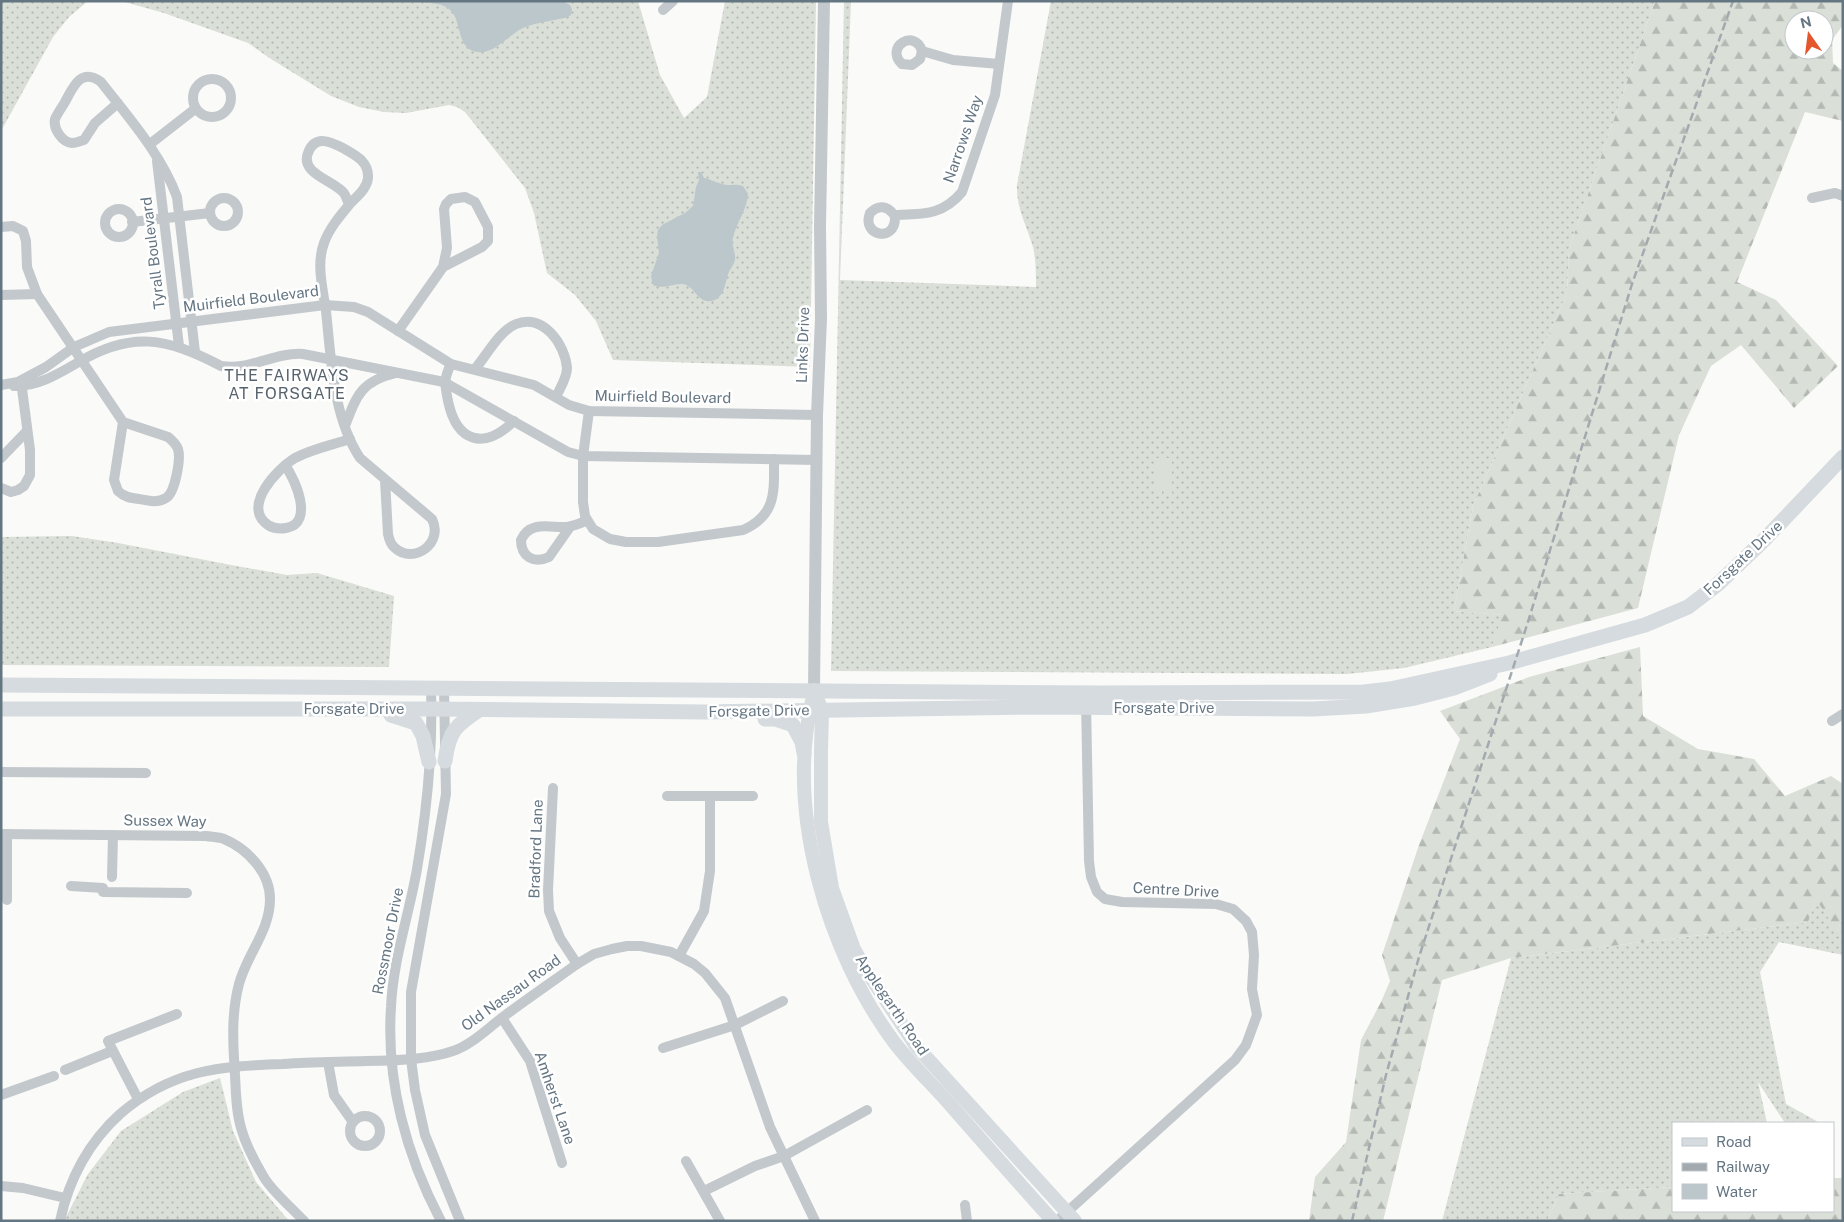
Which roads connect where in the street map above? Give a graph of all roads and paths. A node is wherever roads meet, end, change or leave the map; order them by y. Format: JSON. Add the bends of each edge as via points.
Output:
{"nodes":[{"id":1,"x":673,"y":1,"type":"edge"},
{"id":2,"x":824,"y":1,"type":"edge"},
{"id":3,"x":1008,"y":1,"type":"edge"},
{"id":4,"x":663,"y":10,"type":"dead end"},
{"id":5,"x":922,"y":51,"type":"dead end"},
{"id":6,"x":999,"y":64,"type":"junction"},
{"id":7,"x":118,"y":103,"type":"junction"},
{"id":8,"x":195,"y":109,"type":"dead end"},
{"id":9,"x":150,"y":144,"type":"junction"},
{"id":10,"x":156,"y":158,"type":"junction"},
{"id":11,"x":1843,"y":196,"type":"edge"},
{"id":12,"x":1812,"y":198,"type":"dead end"},
{"id":13,"x":349,"y":205,"type":"junction"},
{"id":14,"x":210,"y":213,"type":"dead end"},
{"id":15,"x":172,"y":218,"type":"junction"},
{"id":16,"x":895,"y":218,"type":"dead end"},
{"id":17,"x":132,"y":222,"type":"dead end"},
{"id":18,"x":1,"y":227,"type":"edge"},
{"id":19,"x":442,"y":268,"type":"junction"},
{"id":20,"x":37,"y":294,"type":"junction"},
{"id":21,"x":1,"y":295,"type":"edge"},
{"id":22,"x":325,"y":305,"type":"junction"},
{"id":23,"x":191,"y":322,"type":"junction"},
{"id":24,"x":176,"y":323,"type":"junction"},
{"id":25,"x":398,"y":331,"type":"junction"},
{"id":26,"x":178,"y":346,"type":"junction"},
{"id":27,"x":74,"y":347,"type":"junction"},
{"id":28,"x":195,"y":352,"type":"junction"},
{"id":29,"x":331,"y":359,"type":"junction"},
{"id":30,"x":82,"y":360,"type":"junction"},
{"id":31,"x":451,"y":364,"type":"junction"},
{"id":32,"x":475,"y":369,"type":"junction"},
{"id":33,"x":402,"y":372,"type":"junction"},
{"id":34,"x":444,"y":382,"type":"junction"},
{"id":35,"x":22,"y":383,"type":"junction"},
{"id":36,"x":4,"y":384,"type":"edge"},
{"id":37,"x":556,"y":396,"type":"junction"},
{"id":38,"x":589,"y":411,"type":"junction"},
{"id":39,"x":817,"y":415,"type":"junction"},
{"id":40,"x":514,"y":421,"type":"junction"},
{"id":41,"x":123,"y":422,"type":"junction"},
{"id":42,"x":345,"y":426,"type":"junction"},
{"id":43,"x":27,"y":431,"type":"junction"},
{"id":44,"x":350,"y":439,"type":"junction"},
{"id":45,"x":583,"y":456,"type":"junction"},
{"id":46,"x":1,"y":458,"type":"edge"},
{"id":47,"x":774,"y":458,"type":"junction"},
{"id":48,"x":1843,"y":458,"type":"edge"},
{"id":49,"x":817,"y":460,"type":"junction"},
{"id":50,"x":285,"y":465,"type":"junction"},
{"id":51,"x":385,"y":480,"type":"junction"},
{"id":52,"x":1,"y":488,"type":"edge"},
{"id":53,"x":586,"y":520,"type":"junction"},
{"id":54,"x":570,"y":527,"type":"junction"},
{"id":55,"x":1,"y":686,"type":"edge"},
{"id":56,"x":437,"y":688,"type":"junction"},
{"id":57,"x":814,"y":690,"type":"junction"},
{"id":58,"x":1086,"y":700,"type":"junction"},
{"id":59,"x":1,"y":709,"type":"edge"},
{"id":60,"x":363,"y":710,"type":"junction"},
{"id":61,"x":438,"y":710,"type":"junction"},
{"id":62,"x":480,"y":710,"type":"junction"},
{"id":63,"x":816,"y":710,"type":"junction"},
{"id":64,"x":704,"y":712,"type":"junction"},
{"id":65,"x":1843,"y":714,"type":"edge"},
{"id":66,"x":1832,"y":721,"type":"dead end"},
{"id":67,"x":804,"y":753,"type":"junction"},
{"id":68,"x":445,"y":761,"type":"junction"},
{"id":69,"x":429,"y":762,"type":"junction"},
{"id":70,"x":1,"y":772,"type":"edge"},
{"id":71,"x":146,"y":773,"type":"dead end"},
{"id":72,"x":554,"y":788,"type":"dead end"},
{"id":73,"x":667,"y":796,"type":"dead end"},
{"id":74,"x":710,"y":796,"type":"junction"},
{"id":75,"x":753,"y":796,"type":"dead end"},
{"id":76,"x":4,"y":834,"type":"edge"},
{"id":77,"x":113,"y":835,"type":"junction"},
{"id":78,"x":420,"y":847,"type":"junction"},
{"id":79,"x":436,"y":852,"type":"junction"},
{"id":80,"x":112,"y":877,"type":"dead end"},
{"id":81,"x":71,"y":886,"type":"dead end"},
{"id":82,"x":187,"y":892,"type":"dead end"},
{"id":83,"x":7,"y":900,"type":"dead end"},
{"id":84,"x":679,"y":956,"type":"junction"},
{"id":85,"x":577,"y":964,"type":"junction"},
{"id":86,"x":392,"y":991,"type":"junction"},
{"id":87,"x":410,"y":992,"type":"junction"},
{"id":88,"x":784,"y":1001,"type":"dead end"},
{"id":89,"x":177,"y":1014,"type":"dead end"},
{"id":90,"x":502,"y":1018,"type":"junction"},
{"id":91,"x":735,"y":1025,"type":"junction"},
{"id":92,"x":110,"y":1046,"type":"junction"},
{"id":93,"x":663,"y":1048,"type":"dead end"},
{"id":94,"x":411,"y":1059,"type":"junction"},
{"id":95,"x":391,"y":1061,"type":"junction"},
{"id":96,"x":328,"y":1062,"type":"junction"},
{"id":97,"x":234,"y":1065,"type":"junction"},
{"id":98,"x":65,"y":1070,"type":"dead end"},
{"id":99,"x":54,"y":1076,"type":"dead end"},
{"id":100,"x":1,"y":1095,"type":"edge"},
{"id":101,"x":138,"y":1099,"type":"junction"},
{"id":102,"x":867,"y":1110,"type":"dead end"},
{"id":103,"x":353,"y":1122,"type":"dead end"},
{"id":104,"x":784,"y":1156,"type":"junction"},
{"id":105,"x":686,"y":1161,"type":"dead end"},
{"id":106,"x":562,"y":1163,"type":"dead end"},
{"id":107,"x":1,"y":1186,"type":"edge"},
{"id":108,"x":704,"y":1191,"type":"junction"},
{"id":109,"x":64,"y":1198,"type":"junction"},
{"id":110,"x":965,"y":1205,"type":"dead end"},
{"id":111,"x":1067,"y":1218,"type":"edge"},
{"id":112,"x":60,"y":1221,"type":"edge"},
{"id":113,"x":304,"y":1221,"type":"edge"},
{"id":114,"x":441,"y":1221,"type":"edge"},
{"id":115,"x":460,"y":1221,"type":"edge"},
{"id":116,"x":720,"y":1221,"type":"edge"},
{"id":117,"x":815,"y":1221,"type":"edge"},
{"id":118,"x":967,"y":1221,"type":"edge"},
{"id":119,"x":1053,"y":1221,"type":"edge"}],
"edges":[{"from":1,"to":4,"type":"street"},
{"from":2,"to":39,"type":"street","name":"Links Drive"},
{"from":3,"to":6,"type":"street","name":"Narrows Way"},
{"from":5,"to":6,"type":"street","via":[[953,60]]},
{"from":6,"to":16,"type":"street","name":"Narrows Way","via":[[995,95],[962,192],[953,203],[940,210],[926,214],[894,214],[879,207],[870,213],[868,221],[871,230],[883,234],[893,227]]},
{"from":7,"to":7,"type":"street","name":"Tyrall Boulevard","via":[[95,77],[82,78],[75,83],[55,120],[56,128],[66,141],[84,140],[94,123]]},
{"from":7,"to":9,"type":"street","name":"Tyrall Boulevard"},
{"from":8,"to":9,"type":"street"},
{"from":9,"to":10,"type":"street","name":"Tyrall Boulevard"},
{"from":10,"to":15,"type":"street","name":"Tyrall Boulevard"},
{"from":10,"to":15,"type":"street","name":"Tyrall Boulevard","via":[[177,197]]},
{"from":11,"to":12,"type":"street","via":[[1835,193]]},
{"from":13,"to":13,"type":"street","via":[[365,187],[366,165],[359,157],[329,141],[318,142],[306,155],[308,166],[338,187]]},
{"from":13,"to":22,"type":"street","via":[[324,244],[321,262]]},
{"from":14,"to":15,"type":"street"},
{"from":15,"to":17,"type":"street"},
{"from":15,"to":23,"type":"street","name":"Tyrall Boulevard"},
{"from":15,"to":24,"type":"street","name":"Tyrall Boulevard"},
{"from":18,"to":20,"type":"street","via":[[13,226],[23,231],[27,267]]},
{"from":19,"to":19,"type":"street","via":[[488,241],[488,228],[475,202],[465,197],[451,200],[444,209],[447,248]]},
{"from":19,"to":25,"type":"street"},
{"from":20,"to":21,"type":"street"},
{"from":20,"to":27,"type":"street"},
{"from":22,"to":23,"type":"street","name":"Muirfield Boulevard"},
{"from":22,"to":25,"type":"street","name":"Muirfield Boulevard","via":[[354,307]]},
{"from":22,"to":29,"type":"street"},
{"from":23,"to":24,"type":"street","name":"Muirfield Boulevard"},
{"from":23,"to":28,"type":"street","name":"Tyrall Boulevard"},
{"from":24,"to":26,"type":"street","name":"Tyrall Boulevard"},
{"from":24,"to":27,"type":"street","name":"Muirfield Boulevard","via":[[109,332]]},
{"from":25,"to":31,"type":"street","name":"Muirfield Boulevard"},
{"from":26,"to":28,"type":"street","name":"Muirfield Boulevard"},
{"from":26,"to":30,"type":"street","name":"Muirfield Boulevard","via":[[144,342],[119,344]]},
{"from":27,"to":30,"type":"street"},
{"from":27,"to":35,"type":"street","name":"Muirfield Boulevard"},
{"from":28,"to":29,"type":"street","name":"Muirfield Boulevard","via":[[229,367],[292,353]]},
{"from":29,"to":33,"type":"street","name":"Muirfield Boulevard"},
{"from":29,"to":42,"type":"street"},
{"from":30,"to":35,"type":"street","name":"Muirfield Boulevard","via":[[56,376]]},
{"from":30,"to":41,"type":"street"},
{"from":31,"to":32,"type":"street","name":"Muirfield Boulevard"},
{"from":31,"to":34,"type":"street"},
{"from":32,"to":37,"type":"street","name":"Muirfield Boulevard","via":[[534,384]]},
{"from":32,"to":37,"type":"street","via":[[511,327],[518,323],[544,326],[556,338],[567,369]]},
{"from":33,"to":34,"type":"street","name":"Muirfield Boulevard"},
{"from":33,"to":42,"type":"street","via":[[373,380],[360,392]]},
{"from":34,"to":40,"type":"street","name":"Muirfield Boulevard"},
{"from":34,"to":40,"type":"street","via":[[455,423],[468,435],[492,438]]},
{"from":35,"to":36,"type":"street","name":"Muirfield Boulevard"},
{"from":35,"to":43,"type":"street"},
{"from":37,"to":38,"type":"street","name":"Muirfield Boulevard","via":[[569,405]]},
{"from":38,"to":39,"type":"street","name":"Muirfield Boulevard"},
{"from":38,"to":45,"type":"street"},
{"from":39,"to":49,"type":"street","name":"Links Drive"},
{"from":40,"to":45,"type":"street","name":"Muirfield Boulevard","via":[[568,452]]},
{"from":41,"to":41,"type":"street","via":[[114,480],[118,491],[129,498],[154,502],[165,499],[173,490],[179,458],[177,446],[168,437]]},
{"from":42,"to":44,"type":"street"},
{"from":43,"to":46,"type":"street"},
{"from":43,"to":52,"type":"street","via":[[30,450],[28,481],[11,492]]},
{"from":44,"to":50,"type":"street","via":[[317,449]]},
{"from":44,"to":51,"type":"street","via":[[360,458]]},
{"from":45,"to":47,"type":"street","name":"Muirfield Boulevard"},
{"from":45,"to":53,"type":"street"},
{"from":47,"to":49,"type":"street","name":"Muirfield Boulevard"},
{"from":47,"to":53,"type":"street","via":[[772,503],[760,519],[743,530],[658,542],[626,542],[610,539],[593,529]]},
{"from":48,"to":58,"type":"main road","name":"Forsgate Drive","via":[[1751,553],[1688,607],[1645,625],[1509,663],[1476,681],[1415,698],[1366,706],[1313,709]]},
{"from":49,"to":57,"type":"street","name":"Links Drive"},
{"from":50,"to":50,"type":"street","via":[[258,505],[262,519],[278,529],[296,523],[301,512],[298,486]]},
{"from":51,"to":51,"type":"street","via":[[391,542],[395,548],[407,553],[427,548],[436,531],[432,519]]},
{"from":53,"to":54,"type":"street"},
{"from":54,"to":54,"type":"street","via":[[539,526],[530,529],[521,540],[522,551],[529,559],[544,559]]},
{"from":55,"to":56,"type":"main road","name":"Forsgate Drive"},
{"from":56,"to":57,"type":"main road","name":"Forsgate Drive"},
{"from":56,"to":61,"type":"street","name":"Rossmoor Drive"},
{"from":57,"to":58,"type":"main road","name":"Forsgate Drive"},
{"from":57,"to":63,"type":"main road","name":"Applegarth Road"},
{"from":58,"to":63,"type":"main road","name":"Forsgate Drive"},
{"from":58,"to":111,"type":"street","name":"Centre Drive","via":[[1089,861],[1091,877],[1098,892],[1106,899],[1122,902],[1216,904],[1232,909],[1246,920],[1252,932],[1252,988],[1257,1015],[1246,1045],[1235,1060]]},
{"from":59,"to":60,"type":"main road","name":"Forsgate Drive"},
{"from":60,"to":61,"type":"main road","name":"Forsgate Drive"},
{"from":60,"to":69,"type":"main road","via":[[416,723],[423,736]]},
{"from":61,"to":62,"type":"main road","name":"Forsgate Drive"},
{"from":61,"to":68,"type":"street","name":"Rossmoor Drive"},
{"from":61,"to":69,"type":"street","name":"Rossmoor Drive"},
{"from":62,"to":64,"type":"main road","name":"Forsgate Drive"},
{"from":62,"to":68,"type":"main road","via":[[456,727],[448,742]]},
{"from":63,"to":64,"type":"main road","name":"Forsgate Drive"},
{"from":63,"to":67,"type":"main road","name":"Applegarth Road"},
{"from":63,"to":111,"type":"main road","name":"Applegarth Road","via":[[821,751],[821,822],[832,888],[854,949],[916,1046]]},
{"from":64,"to":67,"type":"main road","via":[[738,719],[785,721],[793,725]]},
{"from":65,"to":66,"type":"street"},
{"from":67,"to":119,"type":"main road","name":"Applegarth Road","via":[[810,843],[843,954],[894,1042]]},
{"from":68,"to":79,"type":"street","name":"Rossmoor Drive","via":[[446,794]]},
{"from":69,"to":78,"type":"street","name":"Rossmoor Drive"},
{"from":70,"to":71,"type":"street"},
{"from":72,"to":85,"type":"street","name":"Bradford Lane","via":[[549,911],[560,938]]},
{"from":73,"to":74,"type":"street"},
{"from":74,"to":75,"type":"street"},
{"from":74,"to":84,"type":"street","via":[[710,871],[704,911]]},
{"from":76,"to":77,"type":"street","name":"Sussex Way"},
{"from":76,"to":83,"type":"street"},
{"from":77,"to":80,"type":"street"},
{"from":77,"to":97,"type":"street","name":"Sussex Way","via":[[223,838],[251,857],[262,872],[270,898],[268,916],[239,984],[234,1008]]},
{"from":78,"to":79,"type":"street"},
{"from":78,"to":86,"type":"street","name":"Rossmoor Drive"},
{"from":79,"to":87,"type":"street","name":"Rossmoor Drive"},
{"from":81,"to":82,"type":"street","via":[[103,888],[103,892]]},
{"from":84,"to":85,"type":"street","name":"Old Nassau Road","via":[[661,949],[627,946],[594,954]]},
{"from":84,"to":91,"type":"street","name":"Old Nassau Road","via":[[699,968],[715,984],[726,998]]},
{"from":85,"to":90,"type":"street","name":"Old Nassau Road"},
{"from":86,"to":87,"type":"street"},
{"from":86,"to":95,"type":"street","name":"Rossmoor Drive"},
{"from":87,"to":94,"type":"street","name":"Rossmoor Drive"},
{"from":88,"to":91,"type":"street"},
{"from":89,"to":92,"type":"street"},
{"from":90,"to":94,"type":"street","name":"Old Nassau Road","via":[[453,1051]]},
{"from":90,"to":106,"type":"street","name":"Amherst Lane","via":[[530,1061]]},
{"from":91,"to":93,"type":"street"},
{"from":91,"to":104,"type":"street","name":"Old Nassau Road","via":[[770,1127]]},
{"from":92,"to":98,"type":"street"},
{"from":92,"to":101,"type":"street"},
{"from":94,"to":95,"type":"street","name":"Old Nassau Road"},
{"from":94,"to":115,"type":"street","name":"Rossmoor Drive","via":[[425,1135]]},
{"from":95,"to":96,"type":"street","name":"Old Nassau Road"},
{"from":95,"to":114,"type":"street","name":"Rossmoor Drive","via":[[407,1141],[427,1196]]},
{"from":96,"to":97,"type":"street","name":"Old Nassau Road"},
{"from":96,"to":103,"type":"street","via":[[334,1095]]},
{"from":97,"to":101,"type":"street","name":"Old Nassau Road","via":[[196,1073]]},
{"from":97,"to":113,"type":"street","name":"Sussex Way","via":[[237,1105],[250,1154],[266,1181]]},
{"from":99,"to":100,"type":"street"},
{"from":101,"to":109,"type":"street","name":"Old Nassau Road","via":[[106,1127],[84,1156]]},
{"from":102,"to":104,"type":"street"},
{"from":104,"to":108,"type":"street"},
{"from":104,"to":117,"type":"street","name":"Old Nassau Road"},
{"from":105,"to":108,"type":"street"},
{"from":107,"to":109,"type":"street"},
{"from":108,"to":116,"type":"street"},
{"from":109,"to":112,"type":"street"},
{"from":110,"to":118,"type":"street"}]}
